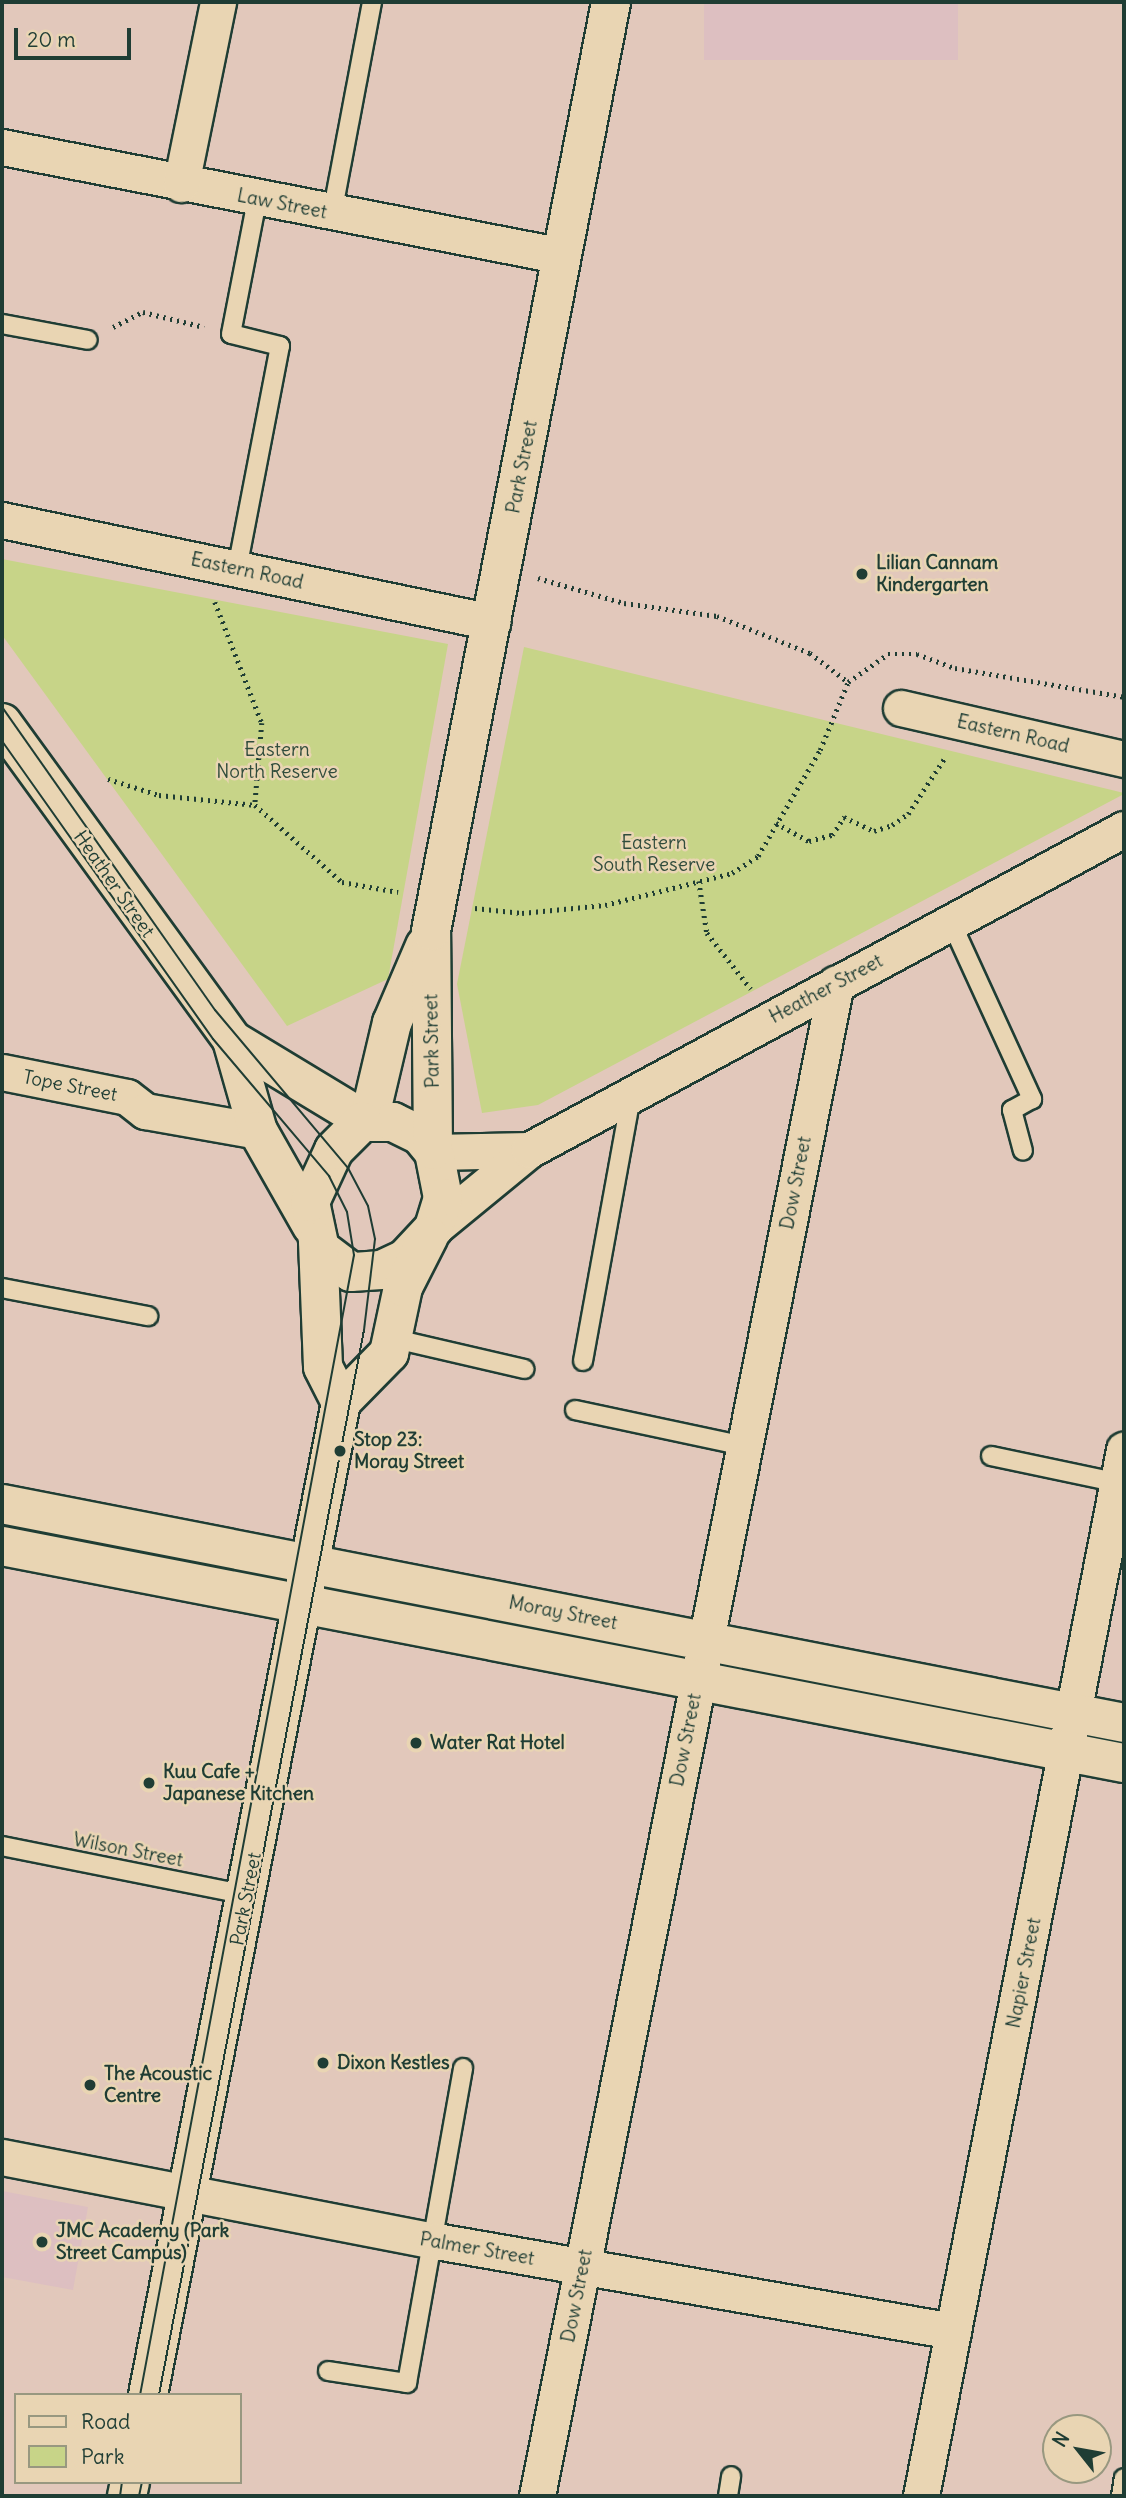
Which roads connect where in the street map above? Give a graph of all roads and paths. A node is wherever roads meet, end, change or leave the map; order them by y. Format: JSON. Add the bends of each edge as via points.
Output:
{"nodes":[{"id":1,"x":218,"y":2,"type":"edge"},
{"id":2,"x":372,"y":2,"type":"edge"},
{"id":3,"x":611,"y":2,"type":"edge"},
{"id":4,"x":2,"y":148,"type":"edge"},
{"id":5,"x":181,"y":184,"type":"junction"},
{"id":6,"x":257,"y":200,"type":"junction"},
{"id":7,"x":332,"y":214,"type":"junction"},
{"id":8,"x":563,"y":256,"type":"junction"},
{"id":9,"x":2,"y":324,"type":"edge"},
{"id":10,"x":231,"y":334,"type":"junction"},
{"id":11,"x":88,"y":340,"type":"joint"},
{"id":12,"x":2,"y":520,"type":"edge"},
{"id":13,"x":237,"y":569,"type":"junction"},
{"id":14,"x":502,"y":569,"type":"junction"},
{"id":15,"x":214,"y":600,"type":"dead end"},
{"id":16,"x":492,"y":622,"type":"junction"},
{"id":17,"x":848,"y":682,"type":"dead end"},
{"id":18,"x":901,"y":708,"type":"dead end"},
{"id":19,"x":2,"y":723,"type":"edge"},
{"id":20,"x":944,"y":759,"type":"dead end"},
{"id":21,"x":1124,"y":759,"type":"edge"},
{"id":22,"x":108,"y":779,"type":"dead end"},
{"id":23,"x":255,"y":806,"type":"junction"},
{"id":24,"x":776,"y":823,"type":"dead end"},
{"id":25,"x":1124,"y":829,"type":"edge"},
{"id":26,"x":732,"y":873,"type":"dead end"},
{"id":27,"x":699,"y":881,"type":"junction"},
{"id":28,"x":402,"y":893,"type":"dead end"},
{"id":29,"x":470,"y":908,"type":"dead end"},
{"id":30,"x":951,"y":922,"type":"junction"},
{"id":31,"x":431,"y":931,"type":"junction"},
{"id":32,"x":835,"y":983,"type":"junction"},
{"id":33,"x":754,"y":992,"type":"dead end"},
{"id":34,"x":232,"y":1040,"type":"junction"},
{"id":35,"x":2,"y":1072,"type":"edge"},
{"id":36,"x":631,"y":1094,"type":"junction"},
{"id":37,"x":367,"y":1120,"type":"junction"},
{"id":38,"x":258,"y":1131,"type":"junction"},
{"id":39,"x":529,"y":1150,"type":"junction"},
{"id":40,"x":433,"y":1151,"type":"junction"},
{"id":41,"x":1023,"y":1151,"type":"dead end"},
{"id":42,"x":431,"y":1232,"type":"junction"},
{"id":43,"x":315,"y":1234,"type":"junction"},
{"id":44,"x":2,"y":1288,"type":"edge"},
{"id":45,"x":148,"y":1316,"type":"dead end"},
{"id":46,"x":391,"y":1338,"type":"junction"},
{"id":47,"x":583,"y":1361,"type":"dead end"},
{"id":48,"x":524,"y":1369,"type":"dead end"},
{"id":49,"x":341,"y":1402,"type":"junction"},
{"id":50,"x":575,"y":1410,"type":"dead end"},
{"id":51,"x":744,"y":1446,"type":"junction"},
{"id":52,"x":991,"y":1456,"type":"dead end"},
{"id":53,"x":1122,"y":1473,"type":"edge"},
{"id":54,"x":2,"y":1504,"type":"edge"},
{"id":55,"x":2,"y":1546,"type":"edge"},
{"id":56,"x":310,"y":1565,"type":"junction"},
{"id":57,"x":303,"y":1604,"type":"junction"},
{"id":58,"x":706,"y":1640,"type":"junction"},
{"id":59,"x":698,"y":1682,"type":"junction"},
{"id":60,"x":1074,"y":1713,"type":"junction"},
{"id":61,"x":1124,"y":1723,"type":"edge"},
{"id":62,"x":1067,"y":1753,"type":"junction"},
{"id":63,"x":1124,"y":1763,"type":"edge"},
{"id":64,"x":2,"y":1846,"type":"edge"},
{"id":65,"x":247,"y":1895,"type":"junction"},
{"id":66,"x":463,"y":2068,"type":"dead end"},
{"id":67,"x":2,"y":2157,"type":"edge"},
{"id":68,"x":190,"y":2194,"type":"junction"},
{"id":69,"x":436,"y":2241,"type":"junction"},
{"id":70,"x":582,"y":2268,"type":"junction"},
{"id":71,"x":953,"y":2331,"type":"junction"},
{"id":72,"x":328,"y":2371,"type":"dead end"},
{"id":73,"x":148,"y":2393,"type":"edge"},
{"id":74,"x":731,"y":2476,"type":"dead end"},
{"id":75,"x":537,"y":2496,"type":"edge"},
{"id":76,"x":728,"y":2496,"type":"edge"},
{"id":77,"x":921,"y":2496,"type":"edge"}],
"edges":[{"from":1,"to":5,"type":"street"},
{"from":2,"to":7,"type":"lane"},
{"from":3,"to":8,"type":"street","name":"Park Street"},
{"from":4,"to":5,"type":"street","name":"Law Street"},
{"from":5,"to":6,"type":"street","name":"Law Street"},
{"from":6,"to":7,"type":"street","name":"Law Street"},
{"from":6,"to":10,"type":"lane"},
{"from":7,"to":8,"type":"street","name":"Law Street"},
{"from":8,"to":14,"type":"street","name":"Park Street"},
{"from":9,"to":11,"type":"lane"},
{"from":10,"to":11,"type":"path","via":[[143,312]]},
{"from":10,"to":13,"type":"lane","via":[[280,346]]},
{"from":12,"to":13,"type":"street","name":"Eastern Road"},
{"from":13,"to":16,"type":"street","name":"Eastern Road"},
{"from":14,"to":16,"type":"street","name":"Park Street"},
{"from":14,"to":17,"type":"path","via":[[624,603],[717,616],[810,653]]},
{"from":15,"to":23,"type":"path","via":[[262,723]]},
{"from":16,"to":31,"type":"street","name":"Park Street"},
{"from":18,"to":21,"type":"street","name":"Eastern Road"},
{"from":19,"to":34,"type":"street","name":"Heather Street"},
{"from":20,"to":24,"type":"path","via":[[908,814],[892,825],[874,831],[844,817],[832,835],[809,841]]},
{"from":22,"to":23,"type":"path","via":[[159,795]]},
{"from":23,"to":28,"type":"path","via":[[342,882]]},
{"from":25,"to":30,"type":"street","name":"Heather Street"},
{"from":26,"to":27,"type":"path"},
{"from":27,"to":29,"type":"path","via":[[605,905],[522,913]]},
{"from":27,"to":33,"type":"path","via":[[707,933]]},
{"from":30,"to":32,"type":"street","name":"Heather Street"},
{"from":30,"to":41,"type":"lane","via":[[1032,1099],[1012,1110]]},
{"from":31,"to":37,"type":"street","name":"Park Street","via":[[392,1023]]},
{"from":31,"to":40,"type":"street","name":"Park Street"},
{"from":32,"to":36,"type":"street","name":"Heather Street"},
{"from":32,"to":51,"type":"street","name":"Dow Street"},
{"from":34,"to":37,"type":"street","name":"Heather Street"},
{"from":34,"to":38,"type":"street","name":"Heather Street"},
{"from":35,"to":38,"type":"street","name":"Tope Street","via":[[127,1097],[145,1111]]},
{"from":36,"to":39,"type":"street","name":"Heather Street"},
{"from":36,"to":47,"type":"lane"},
{"from":37,"to":40,"type":"street","via":[[408,1128]]},
{"from":37,"to":43,"type":"street","via":[[348,1132],[323,1168],[310,1202]]},
{"from":38,"to":43,"type":"street","name":"Heather Street"},
{"from":39,"to":40,"type":"street","name":"Heather Street"},
{"from":39,"to":42,"type":"street","name":"Heather Street"},
{"from":40,"to":42,"type":"street","via":[[443,1192]]},
{"from":42,"to":43,"type":"street","via":[[398,1263],[362,1272],[336,1267]]},
{"from":42,"to":46,"type":"street","via":[[403,1287]]},
{"from":43,"to":49,"type":"street","via":[[323,1367]]},
{"from":44,"to":45,"type":"lane"},
{"from":46,"to":48,"type":"lane"},
{"from":46,"to":49,"type":"street","via":[[388,1353]]},
{"from":49,"to":56,"type":"street","name":"Park Street"},
{"from":50,"to":51,"type":"lane"},
{"from":51,"to":58,"type":"street","name":"Dow Street"},
{"from":52,"to":53,"type":"lane"},
{"from":53,"to":60,"type":"street","name":"Napier Street"},
{"from":54,"to":56,"type":"street","name":"Moray Street"},
{"from":55,"to":57,"type":"street"},
{"from":56,"to":57,"type":"street","name":"Park Street"},
{"from":56,"to":58,"type":"street","name":"Moray Street"},
{"from":57,"to":59,"type":"street"},
{"from":57,"to":65,"type":"street","name":"Park Street"},
{"from":58,"to":59,"type":"street","name":"Dow Street"},
{"from":58,"to":60,"type":"street","name":"Moray Street"},
{"from":59,"to":62,"type":"street"},
{"from":59,"to":70,"type":"street","name":"Dow Street"},
{"from":60,"to":61,"type":"street","name":"Moray Street"},
{"from":60,"to":62,"type":"street","name":"Napier Street"},
{"from":62,"to":63,"type":"street"},
{"from":62,"to":71,"type":"street","name":"Napier Street"},
{"from":64,"to":65,"type":"lane","name":"Wilson Street"},
{"from":65,"to":68,"type":"street","name":"Park Street"},
{"from":66,"to":69,"type":"lane"},
{"from":67,"to":68,"type":"street","name":"Palmer Street"},
{"from":68,"to":69,"type":"street","name":"Palmer Street"},
{"from":68,"to":73,"type":"street","name":"Park Street"},
{"from":69,"to":70,"type":"street","name":"Palmer Street"},
{"from":69,"to":72,"type":"lane","via":[[407,2383]]},
{"from":70,"to":71,"type":"street","name":"Palmer Street"},
{"from":70,"to":75,"type":"street","name":"Dow Street"},
{"from":71,"to":77,"type":"street","name":"Napier Street"},
{"from":74,"to":76,"type":"lane"}]}
